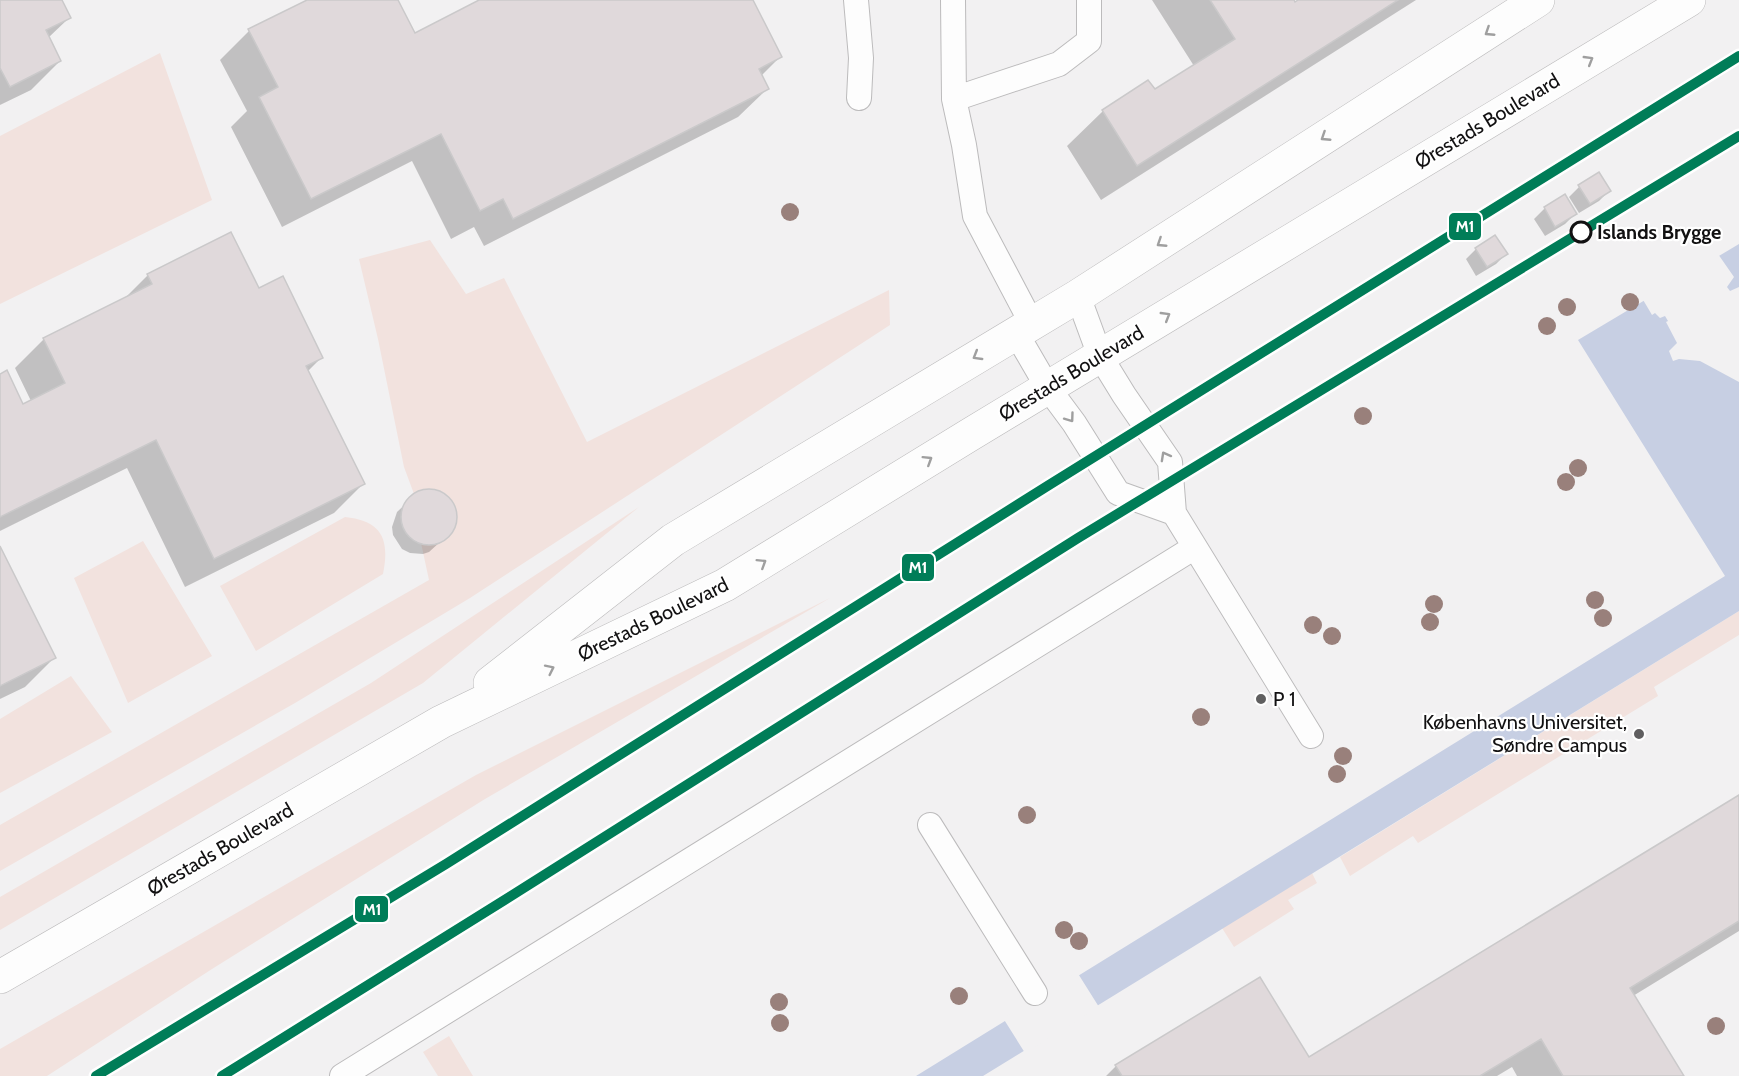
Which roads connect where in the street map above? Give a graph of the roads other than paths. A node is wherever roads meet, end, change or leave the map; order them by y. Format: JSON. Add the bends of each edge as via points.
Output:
{"nodes":[{"id":1,"x":856,"y":0,"type":"edge"},
{"id":2,"x":953,"y":0,"type":"edge"},
{"id":3,"x":1089,"y":0,"type":"edge"},
{"id":4,"x":1538,"y":0,"type":"edge"},
{"id":5,"x":1689,"y":0,"type":"edge"},
{"id":6,"x":858,"y":98,"type":"dead end"},
{"id":7,"x":954,"y":99,"type":"junction"},
{"id":8,"x":1078,"y":296,"type":"junction"},
{"id":9,"x":1024,"y":328,"type":"junction"},
{"id":10,"x":1100,"y":356,"type":"junction"},
{"id":11,"x":1048,"y":388,"type":"junction"},
{"id":12,"x":1174,"y":513,"type":"junction"},
{"id":13,"x":1195,"y":547,"type":"junction"},
{"id":14,"x":441,"y":722,"type":"junction"},
{"id":15,"x":1311,"y":736,"type":"dead end"},
{"id":16,"x":930,"y":825,"type":"dead end"},
{"id":17,"x":0,"y":977,"type":"edge"},
{"id":18,"x":1035,"y":993,"type":"dead end"},
{"id":19,"x":342,"y":1076,"type":"edge"}],
"edges":[{"from":1,"to":6,"type":"lane","via":[[861,58]]},
{"from":2,"to":7,"type":"lane"},
{"from":3,"to":7,"type":"lane","via":[[1089,41],[1059,64]]},
{"from":4,"to":8,"type":"street","name":"Ørestads Boulevard","one_way":true},
{"from":10,"to":5,"type":"street","name":"Ørestads Boulevard","one_way":true},
{"from":7,"to":9,"type":"lane","via":[[975,216]]},
{"from":8,"to":9,"type":"street","name":"Ørestads Boulevard"},
{"from":8,"to":10,"type":"lane"},
{"from":9,"to":11,"type":"lane"},
{"from":9,"to":14,"type":"street","name":"Ørestads Boulevard","one_way":true,"via":[[673,540]]},
{"from":10,"to":11,"type":"street","name":"Ørestads Boulevard"},
{"from":12,"to":10,"type":"lane","one_way":true,"via":[[1170,462]]},
{"from":11,"to":12,"type":"lane","one_way":true,"via":[[1118,493]]},
{"from":14,"to":11,"type":"street","name":"Ørestads Boulevard","one_way":true,"via":[[725,585]]},
{"from":12,"to":13,"type":"lane"},
{"from":13,"to":15,"type":"lane"},
{"from":13,"to":19,"type":"lane"},
{"from":14,"to":17,"type":"street","name":"Ørestads Boulevard"},
{"from":16,"to":18,"type":"lane"}]}
